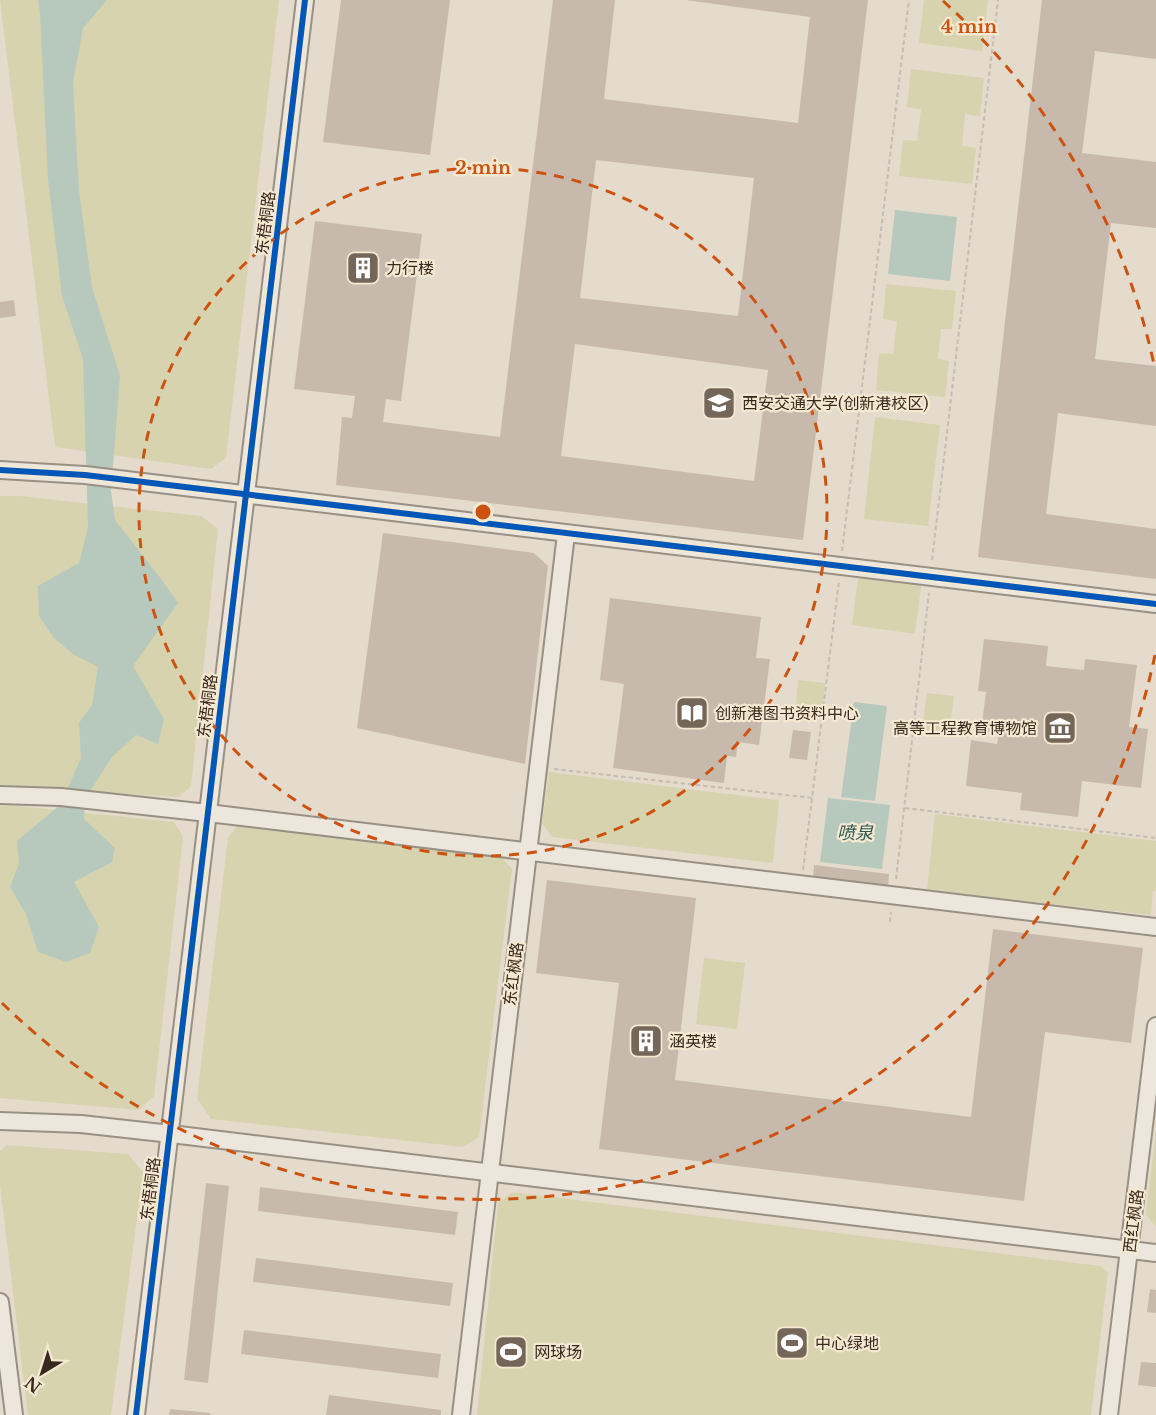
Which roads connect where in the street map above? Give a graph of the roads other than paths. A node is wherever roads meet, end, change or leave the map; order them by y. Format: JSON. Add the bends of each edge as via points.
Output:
{"nodes":[{"id":1,"x":305,"y":0,"type":"edge"},
{"id":2,"x":0,"y":470,"type":"edge"},
{"id":3,"x":246,"y":495,"type":"junction"},
{"id":4,"x":566,"y":534,"type":"junction"},
{"id":5,"x":1156,"y":604,"type":"edge"},
{"id":6,"x":0,"y":795,"type":"edge"},
{"id":7,"x":208,"y":813,"type":"junction"},
{"id":8,"x":527,"y":852,"type":"junction"},
{"id":9,"x":1156,"y":927,"type":"edge"},
{"id":10,"x":1156,"y":1026,"type":"edge"},
{"id":11,"x":0,"y":1121,"type":"edge"},
{"id":12,"x":171,"y":1134,"type":"junction"},
{"id":13,"x":489,"y":1173,"type":"junction"},
{"id":14,"x":1130,"y":1250,"type":"junction"},
{"id":15,"x":1156,"y":1253,"type":"edge"},
{"id":16,"x":0,"y":1302,"type":"edge"},
{"id":17,"x":14,"y":1415,"type":"edge"},
{"id":18,"x":136,"y":1415,"type":"edge"},
{"id":19,"x":460,"y":1415,"type":"edge"},
{"id":20,"x":1110,"y":1415,"type":"edge"}],
"edges":[{"from":1,"to":3,"type":"street","name":"东梧桐路"},
{"from":2,"to":3,"type":"street","via":[[85,475]]},
{"from":3,"to":4,"type":"street"},
{"from":3,"to":7,"type":"street","name":"东梧桐路"},
{"from":4,"to":5,"type":"street"},
{"from":4,"to":8,"type":"street","name":"东红枫路"},
{"from":6,"to":7,"type":"street","via":[[61,797]]},
{"from":7,"to":8,"type":"street"},
{"from":7,"to":12,"type":"street","name":"东梧桐路"},
{"from":8,"to":9,"type":"street"},
{"from":8,"to":13,"type":"street","name":"东红枫路"},
{"from":10,"to":14,"type":"street","name":"西红枫路"},
{"from":11,"to":12,"type":"street","via":[[81,1124]]},
{"from":12,"to":13,"type":"street"},
{"from":12,"to":18,"type":"street","name":"东梧桐路"},
{"from":13,"to":14,"type":"street"},
{"from":13,"to":19,"type":"street","name":"东红枫路"},
{"from":14,"to":15,"type":"street"},
{"from":14,"to":20,"type":"street","name":"西红枫路"},
{"from":16,"to":17,"type":"street"}]}
